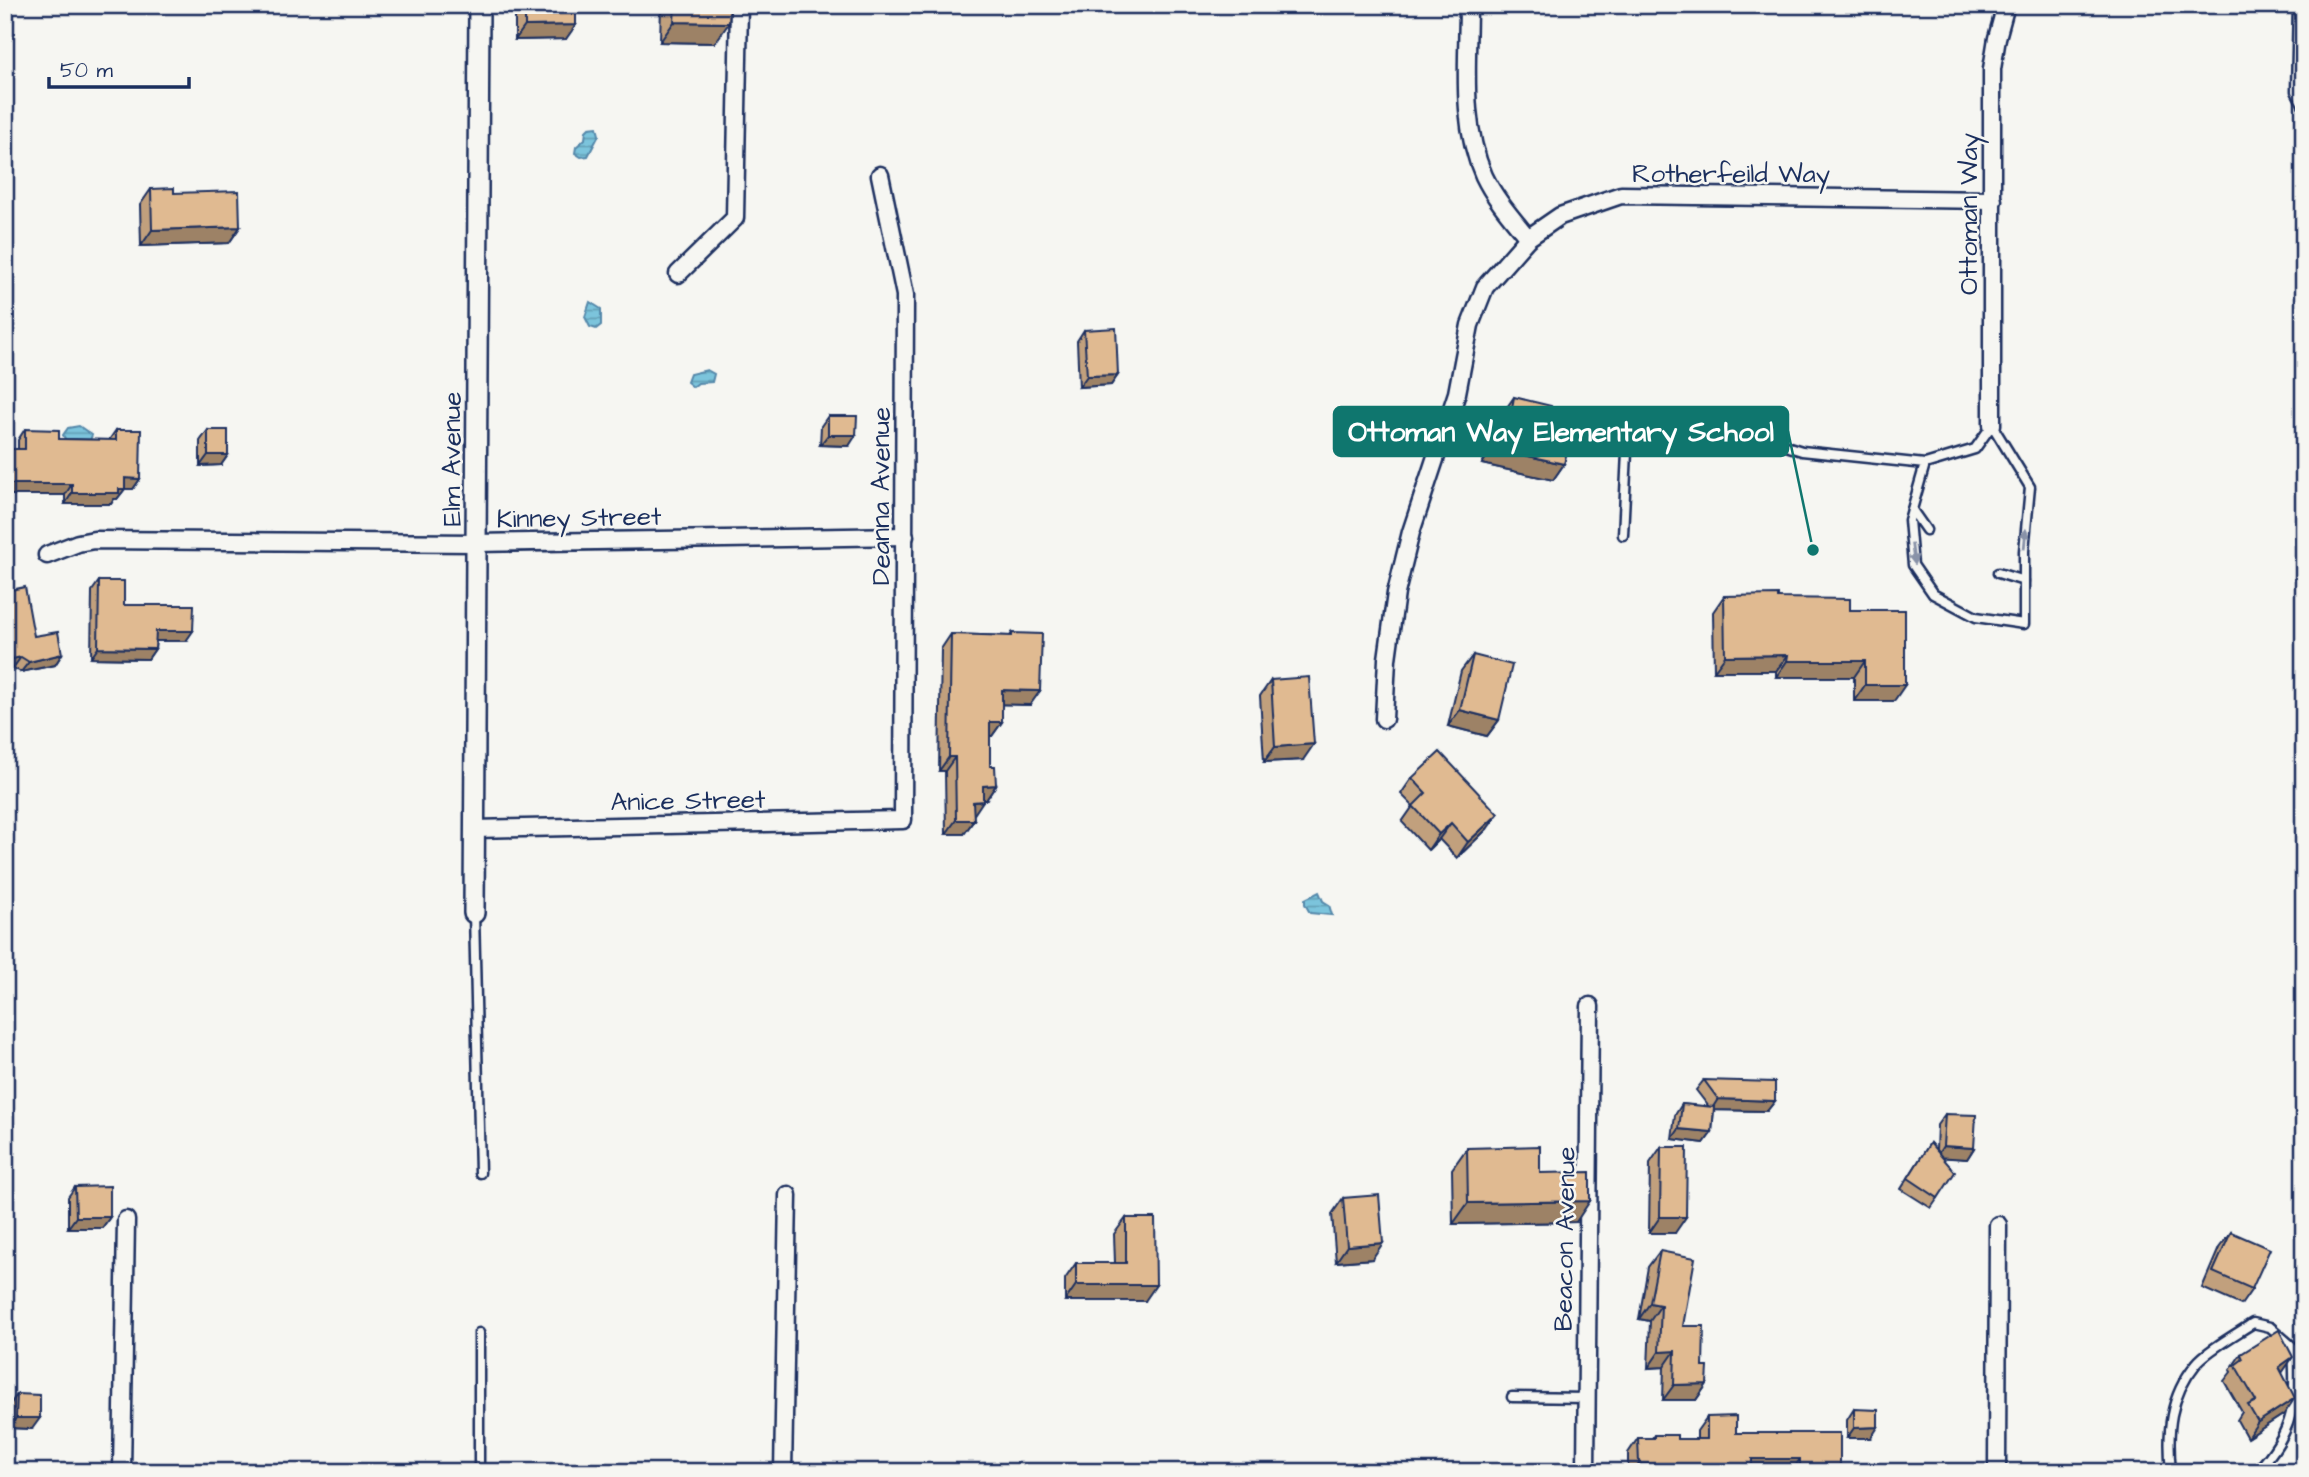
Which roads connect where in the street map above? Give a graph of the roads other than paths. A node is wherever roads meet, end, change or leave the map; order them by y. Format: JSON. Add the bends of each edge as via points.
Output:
{"nodes":[{"id":1,"x":479,"y":5,"type":"edge"},
{"id":2,"x":739,"y":5,"type":"edge"},
{"id":3,"x":1468,"y":5,"type":"edge"},
{"id":4,"x":2006,"y":5,"type":"edge"},
{"id":5,"x":2298,"y":5,"type":"edge"},
{"id":6,"x":2304,"y":106,"type":"edge"},
{"id":7,"x":880,"y":175,"type":"dead end"},
{"id":8,"x":1993,"y":200,"type":"junction"},
{"id":9,"x":1528,"y":238,"type":"junction"},
{"id":10,"x":678,"y":274,"type":"dead end"},
{"id":11,"x":1992,"y":425,"type":"junction"},
{"id":12,"x":1925,"y":464,"type":"junction"},
{"id":13,"x":1912,"y":510,"type":"junction"},
{"id":14,"x":1926,"y":530,"type":"dead end"},
{"id":15,"x":1623,"y":535,"type":"dead end"},
{"id":16,"x":905,"y":536,"type":"junction"},
{"id":17,"x":477,"y":543,"type":"junction"},
{"id":18,"x":47,"y":555,"type":"dead end"},
{"id":19,"x":1998,"y":573,"type":"dead end"},
{"id":20,"x":2024,"y":581,"type":"junction"},
{"id":21,"x":1384,"y":719,"type":"dead end"},
{"id":22,"x":903,"y":820,"type":"joint"},
{"id":23,"x":474,"y":830,"type":"junction"},
{"id":24,"x":474,"y":914,"type":"joint"},
{"id":25,"x":1590,"y":1006,"type":"dead end"},
{"id":26,"x":480,"y":1173,"type":"dead end"},
{"id":27,"x":788,"y":1195,"type":"dead end"},
{"id":28,"x":125,"y":1220,"type":"dead end"},
{"id":29,"x":1998,"y":1225,"type":"dead end"},
{"id":30,"x":479,"y":1333,"type":"dead end"},
{"id":31,"x":1512,"y":1396,"type":"dead end"},
{"id":32,"x":1587,"y":1398,"type":"junction"},
{"id":33,"x":122,"y":1472,"type":"edge"},
{"id":34,"x":479,"y":1472,"type":"edge"},
{"id":35,"x":783,"y":1472,"type":"edge"},
{"id":36,"x":1586,"y":1472,"type":"edge"},
{"id":37,"x":1997,"y":1472,"type":"edge"},
{"id":38,"x":2171,"y":1472,"type":"edge"},
{"id":39,"x":2256,"y":1472,"type":"edge"}],
"edges":[{"from":1,"to":17,"type":"street","name":"Elm Avenue"},
{"from":2,"to":10,"type":"street","via":[[735,218]]},
{"from":3,"to":9,"type":"street","via":[[1472,139],[1484,176]]},
{"from":4,"to":8,"type":"street","name":"Ottoman Way","via":[[1992,69]]},
{"from":5,"to":6,"type":"lane","via":[[2296,92]]},
{"from":7,"to":16,"type":"street","name":"Deanna Avenue","via":[[905,295]]},
{"from":8,"to":9,"type":"street","name":"Rotherfeild Way","via":[[1621,195],[1560,216]]},
{"from":8,"to":11,"type":"street","name":"Ottoman Way"},
{"from":9,"to":21,"type":"street","name":"Rotherfeild Way","via":[[1485,287],[1470,324],[1457,393],[1396,593]]},
{"from":11,"to":12,"type":"lane","via":[[1975,449]]},
{"from":20,"to":11,"type":"lane","one_way":true,"via":[[2030,487]]},
{"from":12,"to":13,"type":"lane"},
{"from":12,"to":15,"type":"lane","via":[[1802,451],[1770,441],[1654,438],[1627,452]]},
{"from":13,"to":14,"type":"lane"},
{"from":13,"to":20,"type":"lane","one_way":true,"via":[[1913,565],[1933,594],[1976,617],[2024,624]]},
{"from":16,"to":17,"type":"street","name":"Kinney Street"},
{"from":16,"to":22,"type":"street","name":"Deanna Avenue"},
{"from":17,"to":18,"type":"street","name":"Kinney Street","via":[[94,540]]},
{"from":17,"to":23,"type":"street","name":"Elm Avenue"},
{"from":19,"to":20,"type":"lane"},
{"from":22,"to":23,"type":"street","name":"Anice Street"},
{"from":23,"to":24,"type":"street","name":"Elm Avenue"},
{"from":24,"to":26,"type":"lane"},
{"from":25,"to":32,"type":"street","name":"Beacon Avenue"},
{"from":27,"to":35,"type":"street"},
{"from":28,"to":33,"type":"street"},
{"from":29,"to":37,"type":"street"},
{"from":30,"to":34,"type":"lane"},
{"from":31,"to":32,"type":"lane"},
{"from":32,"to":36,"type":"street","name":"Beacon Avenue"},
{"from":38,"to":39,"type":"lane","via":[[2168,1440],[2174,1400],[2197,1363],[2253,1323],[2270,1327],[2293,1347],[2295,1377],[2290,1422],[2273,1454]]}]}
